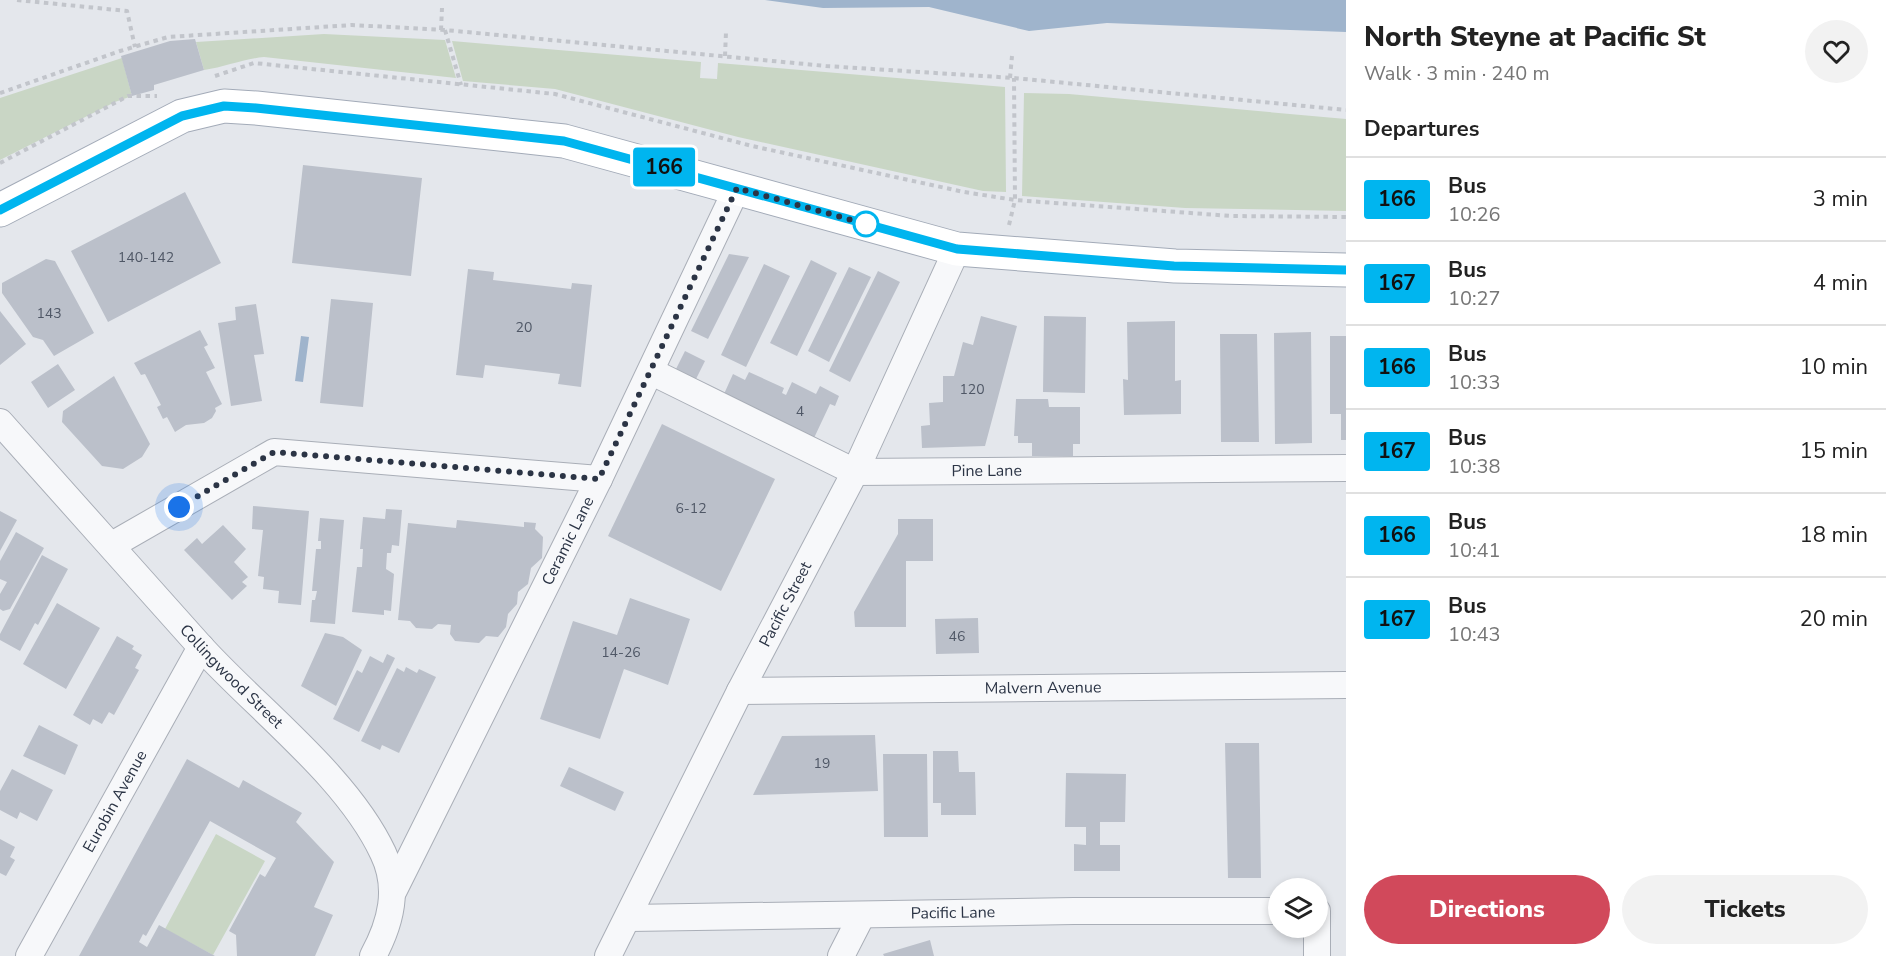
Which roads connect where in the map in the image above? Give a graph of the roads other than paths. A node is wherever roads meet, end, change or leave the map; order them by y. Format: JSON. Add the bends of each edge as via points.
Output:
{"nodes":[{"id":1,"x":737,"y":188,"type":"junction"},
{"id":2,"x":0,"y":210,"type":"edge"},
{"id":3,"x":957,"y":249,"type":"junction"},
{"id":4,"x":1346,"y":270,"type":"edge"},
{"id":5,"x":652,"y":372,"type":"junction"},
{"id":6,"x":0,"y":422,"type":"edge"},
{"id":7,"x":1346,"y":468,"type":"edge"},
{"id":8,"x":855,"y":472,"type":"junction"},
{"id":9,"x":599,"y":479,"type":"junction"},
{"id":10,"x":112,"y":545,"type":"junction"},
{"id":11,"x":201,"y":647,"type":"junction"},
{"id":12,"x":1346,"y":685,"type":"edge"},
{"id":13,"x":740,"y":691,"type":"junction"},
{"id":14,"x":394,"y":890,"type":"junction"},
{"id":15,"x":1268,"y":911,"type":"edge"},
{"id":16,"x":862,"y":915,"type":"junction"},
{"id":17,"x":628,"y":918,"type":"junction"},
{"id":18,"x":1317,"y":938,"type":"edge"},
{"id":19,"x":29,"y":956,"type":"edge"},
{"id":20,"x":373,"y":956,"type":"edge"},
{"id":21,"x":608,"y":956,"type":"edge"},
{"id":22,"x":841,"y":956,"type":"edge"},
{"id":23,"x":1317,"y":956,"type":"edge"}],
"edges":[{"from":1,"to":2,"type":"main road","via":[[564,141],[224,106],[182,116]]},
{"from":1,"to":3,"type":"main road"},
{"from":1,"to":5,"type":"street","name":"Ceramic Lane"},
{"from":3,"to":4,"type":"main road","via":[[1174,266]]},
{"from":3,"to":8,"type":"street","name":"Pacific Street"},
{"from":5,"to":8,"type":"street","name":"Pine Lane"},
{"from":5,"to":9,"type":"street","name":"Ceramic Lane"},
{"from":6,"to":10,"type":"street","name":"Collingwood Street"},
{"from":7,"to":8,"type":"street","name":"Pine Lane"},
{"from":8,"to":13,"type":"street","name":"Pacific Street"},
{"from":9,"to":10,"type":"street","via":[[274,452]]},
{"from":9,"to":14,"type":"street","name":"Ceramic Lane"},
{"from":10,"to":11,"type":"street","name":"Collingwood Street"},
{"from":11,"to":14,"type":"street","name":"Collingwood Street","via":[[354,804],[384,854]]},
{"from":11,"to":19,"type":"street","name":"Eurobin Avenue"},
{"from":12,"to":13,"type":"street","name":"Malvern Avenue"},
{"from":13,"to":17,"type":"street","name":"Pacific Street"},
{"from":14,"to":20,"type":"street","name":"Collingwood Street","via":[[387,931]]},
{"from":15,"to":16,"type":"street","name":"Pacific Lane"},
{"from":16,"to":17,"type":"street","name":"Pacific Lane"},
{"from":16,"to":22,"type":"street"},
{"from":17,"to":21,"type":"street","name":"Pacific Street"},
{"from":18,"to":23,"type":"street"}]}
